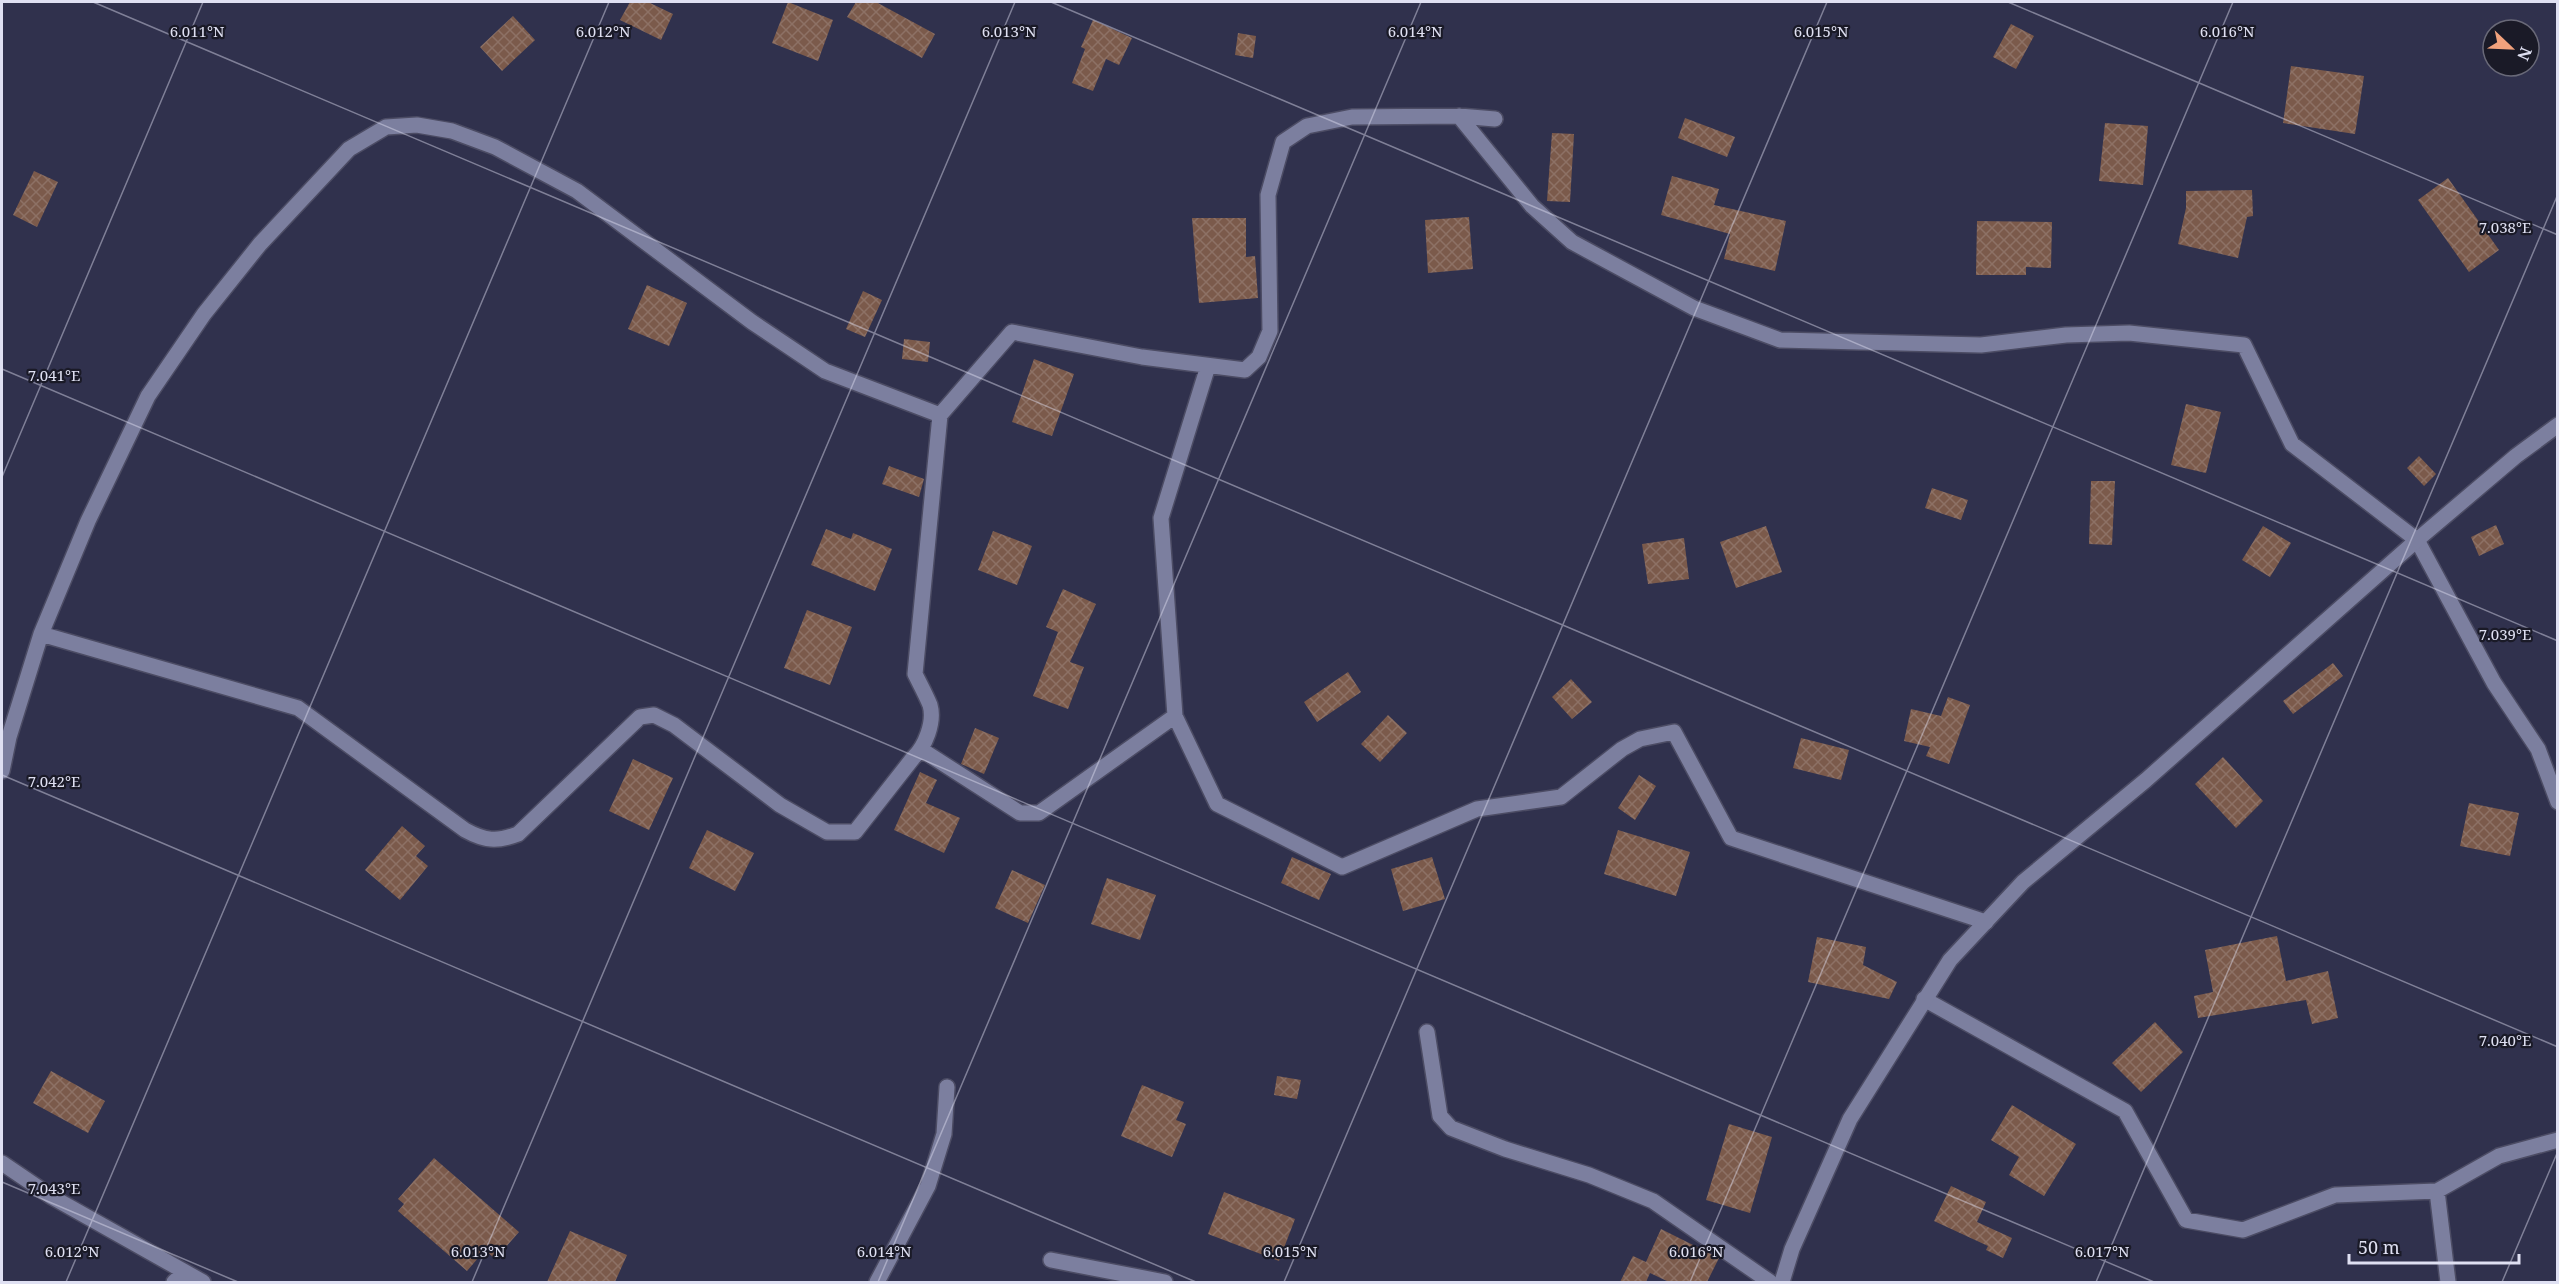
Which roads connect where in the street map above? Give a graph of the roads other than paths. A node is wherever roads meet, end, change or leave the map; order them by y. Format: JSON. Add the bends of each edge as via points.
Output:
{"nodes":[{"id":1,"x":1459,"y":116,"type":"junction"},
{"id":2,"x":1495,"y":119,"type":"dead end"},
{"id":3,"x":1208,"y":366,"type":"junction"},
{"id":4,"x":940,"y":415,"type":"junction"},
{"id":5,"x":2558,"y":425,"type":"edge"},
{"id":6,"x":2417,"y":540,"type":"junction"},
{"id":7,"x":41,"y":634,"type":"junction"},
{"id":8,"x":1175,"y":716,"type":"junction"},
{"id":9,"x":922,"y":750,"type":"junction"},
{"id":10,"x":2,"y":771,"type":"edge"},
{"id":11,"x":2558,"y":802,"type":"edge"},
{"id":12,"x":1986,"y":922,"type":"junction"},
{"id":13,"x":1924,"y":999,"type":"junction"},
{"id":14,"x":1428,"y":1032,"type":"dead end"},
{"id":15,"x":947,"y":1087,"type":"dead end"},
{"id":16,"x":2558,"y":1140,"type":"edge"},
{"id":17,"x":2,"y":1163,"type":"edge"},
{"id":18,"x":2437,"y":1191,"type":"junction"},
{"id":19,"x":1051,"y":1260,"type":"dead end"},
{"id":20,"x":179,"y":1277,"type":"edge"},
{"id":21,"x":204,"y":1282,"type":"edge"},
{"id":22,"x":877,"y":1282,"type":"edge"},
{"id":23,"x":1165,"y":1282,"type":"edge"},
{"id":24,"x":1770,"y":1282,"type":"edge"},
{"id":25,"x":1782,"y":1282,"type":"edge"},
{"id":26,"x":2448,"y":1282,"type":"edge"}],
"edges":[{"from":1,"to":2,"type":"street"},
{"from":1,"to":3,"type":"street","via":[[1352,117],[1307,126],[1283,142],[1268,195],[1270,331],[1259,357],[1245,370]]},
{"from":1,"to":6,"type":"street","via":[[1532,206],[1572,242],[1694,308],[1780,340],[1981,345],[2066,335],[2129,333],[2244,345],[2292,444]]},
{"from":3,"to":4,"type":"street","via":[[1012,332]]},
{"from":3,"to":8,"type":"street","via":[[1161,518]]},
{"from":4,"to":7,"type":"street","via":[[825,371],[752,322],[577,191],[495,147],[452,131],[417,125],[386,127],[349,149],[260,244],[198,323],[148,396],[88,521]]},
{"from":4,"to":9,"type":"street","via":[[915,674],[931,707]]},
{"from":5,"to":6,"type":"street"},
{"from":6,"to":11,"type":"street","via":[[2494,682],[2538,749]]},
{"from":6,"to":12,"type":"street","via":[[2023,882]]},
{"from":7,"to":9,"type":"street","via":[[298,708],[481,839],[500,840],[518,834],[640,717],[654,715],[674,724],[780,805],[827,832],[855,832]]},
{"from":7,"to":10,"type":"street"},
{"from":8,"to":9,"type":"street","via":[[1040,813],[1020,813]]},
{"from":8,"to":12,"type":"street","via":[[1217,804],[1342,867],[1477,809],[1560,797],[1622,749],[1640,739],[1674,732],[1731,838]]},
{"from":12,"to":13,"type":"street","via":[[1950,960]]},
{"from":13,"to":18,"type":"street","via":[[2125,1111],[2186,1220],[2243,1230],[2335,1195]]},
{"from":13,"to":25,"type":"street","via":[[1850,1119],[1792,1249]]},
{"from":14,"to":24,"type":"street","via":[[1440,1116],[1451,1128],[1644,1197]]},
{"from":15,"to":22,"type":"street","via":[[944,1134],[928,1186]]},
{"from":16,"to":18,"type":"street","via":[[2499,1156]]},
{"from":17,"to":20,"type":"street"},
{"from":18,"to":26,"type":"street"},
{"from":19,"to":23,"type":"street"},
{"from":20,"to":21,"type":"street"}]}
